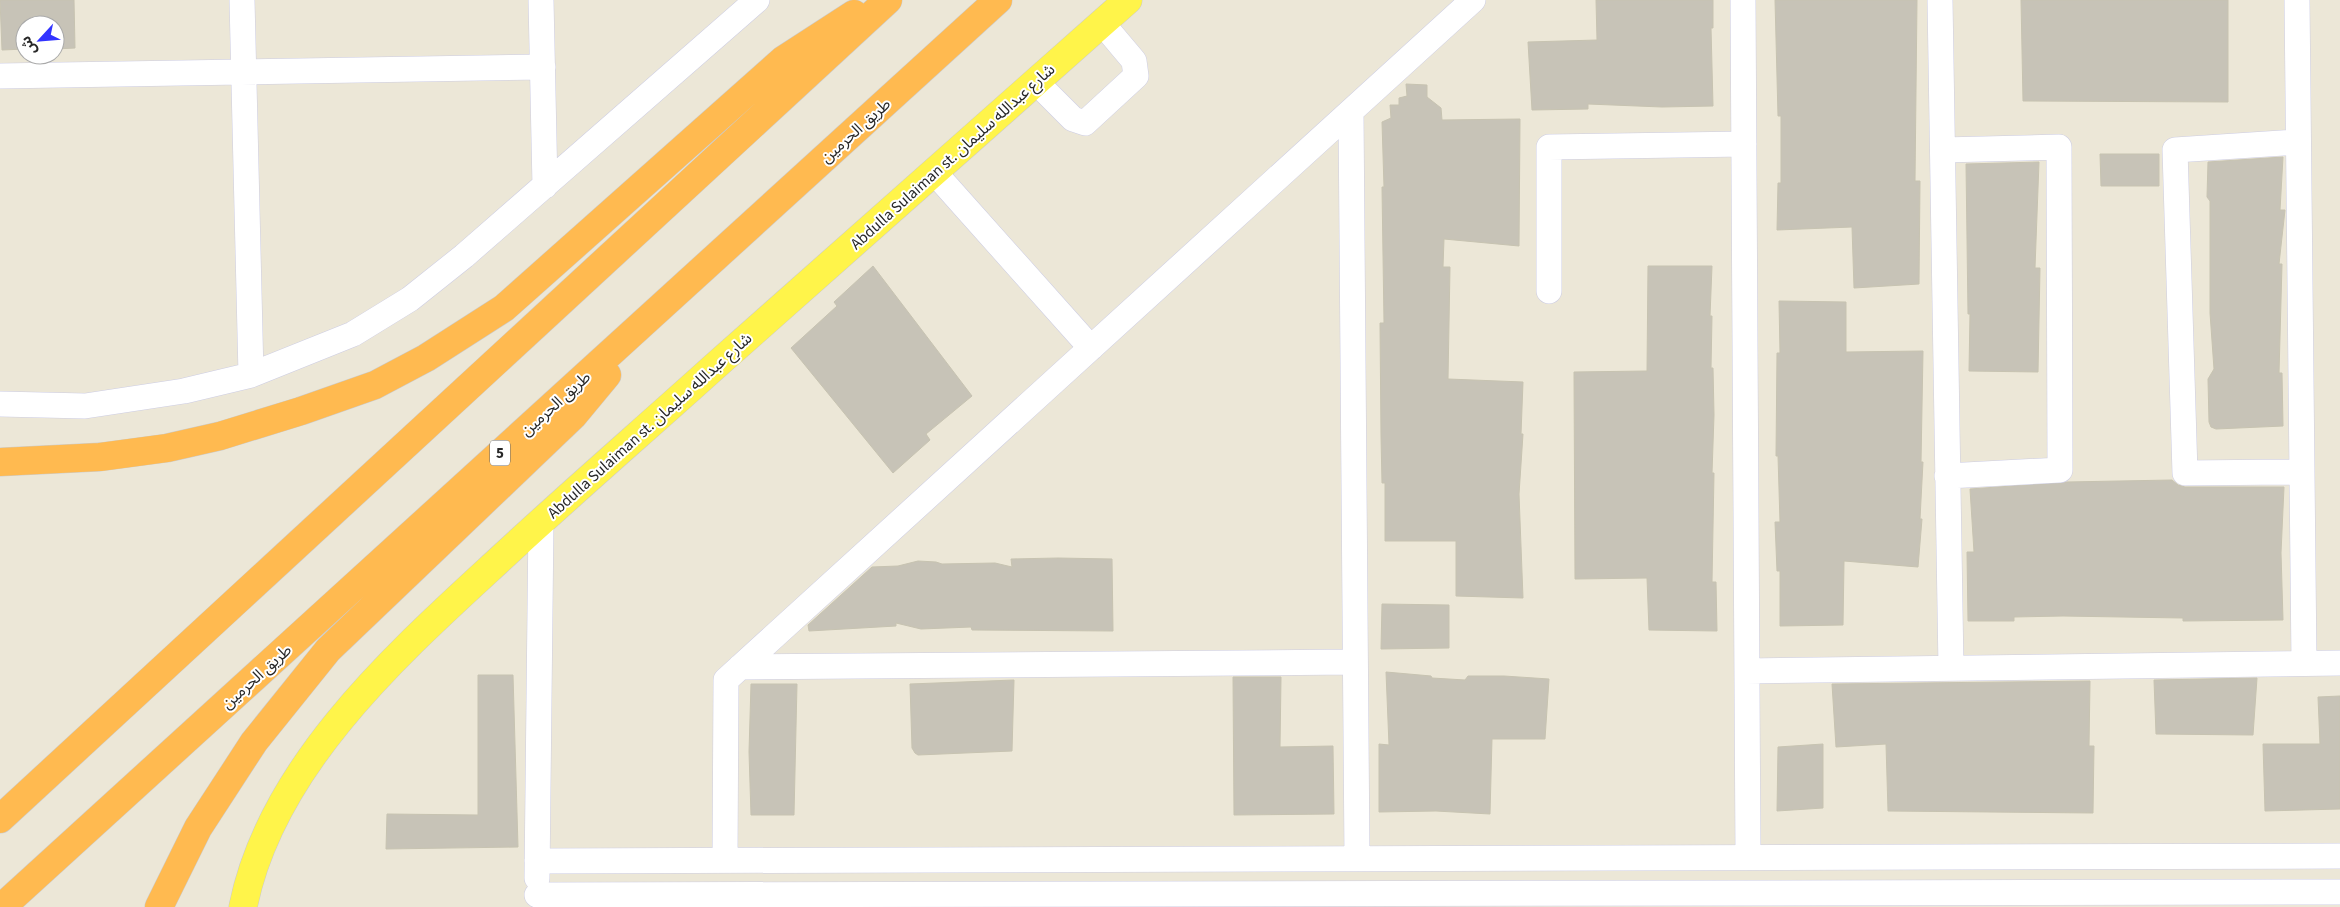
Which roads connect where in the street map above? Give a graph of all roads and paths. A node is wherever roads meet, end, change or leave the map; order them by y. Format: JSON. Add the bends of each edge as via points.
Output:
{"nodes":[{"id":1,"x":242,"y":0,"type":"edge"},
{"id":2,"x":541,"y":0,"type":"edge"},
{"id":3,"x":757,"y":0,"type":"edge"},
{"id":4,"x":876,"y":0,"type":"edge"},
{"id":5,"x":888,"y":0,"type":"edge"},
{"id":6,"x":998,"y":0,"type":"edge"},
{"id":7,"x":1128,"y":0,"type":"edge"},
{"id":8,"x":1474,"y":0,"type":"edge"},
{"id":9,"x":1743,"y":0,"type":"edge"},
{"id":10,"x":1940,"y":0,"type":"edge"},
{"id":11,"x":2297,"y":0,"type":"edge"},
{"id":12,"x":1102,"y":23,"type":"junction"},
{"id":13,"x":543,"y":67,"type":"junction"},
{"id":14,"x":244,"y":72,"type":"junction"},
{"id":15,"x":0,"y":76,"type":"edge"},
{"id":16,"x":1036,"y":82,"type":"junction"},
{"id":17,"x":1351,"y":112,"type":"junction"},
{"id":18,"x":2298,"y":142,"type":"junction"},
{"id":19,"x":1744,"y":144,"type":"junction"},
{"id":20,"x":1942,"y":150,"type":"junction"},
{"id":21,"x":934,"y":172,"type":"junction"},
{"id":22,"x":545,"y":186,"type":"junction"},
{"id":23,"x":678,"y":291,"type":"junction"},
{"id":24,"x":1549,"y":291,"type":"dead end"},
{"id":25,"x":1091,"y":348,"type":"junction"},
{"id":26,"x":251,"y":375,"type":"junction"},
{"id":27,"x":0,"y":404,"type":"edge"},
{"id":28,"x":0,"y":462,"type":"edge"},
{"id":29,"x":2302,"y":472,"type":"junction"},
{"id":30,"x":1947,"y":476,"type":"junction"},
{"id":31,"x":541,"y":520,"type":"junction"},
{"id":32,"x":1355,"y":662,"type":"junction"},
{"id":33,"x":2304,"y":663,"type":"junction"},
{"id":34,"x":2340,"y":663,"type":"edge"},
{"id":35,"x":740,"y":668,"type":"junction"},
{"id":36,"x":1951,"y":668,"type":"junction"},
{"id":37,"x":1747,"y":671,"type":"junction"},
{"id":38,"x":0,"y":818,"type":"edge"},
{"id":39,"x":2340,"y":856,"type":"edge"},
{"id":40,"x":1748,"y":857,"type":"junction"},
{"id":41,"x":1357,"y":858,"type":"junction"},
{"id":42,"x":725,"y":860,"type":"junction"},
{"id":43,"x":537,"y":861,"type":"junction"},
{"id":44,"x":2340,"y":892,"type":"edge"},
{"id":45,"x":1432,"y":900,"type":"edge"},
{"id":46,"x":1746,"y":900,"type":"edge"},
{"id":47,"x":1942,"y":900,"type":"edge"},
{"id":48,"x":2303,"y":900,"type":"edge"},
{"id":49,"x":537,"y":901,"type":"edge"},
{"id":50,"x":720,"y":901,"type":"edge"},
{"id":51,"x":806,"y":901,"type":"edge"},
{"id":52,"x":879,"y":901,"type":"edge"},
{"id":53,"x":1241,"y":901,"type":"edge"},
{"id":54,"x":2,"y":907,"type":"edge"},
{"id":55,"x":159,"y":907,"type":"edge"},
{"id":56,"x":242,"y":907,"type":"edge"}],
"edges":[{"from":1,"to":14,"type":"street"},
{"from":2,"to":13,"type":"street"},
{"from":3,"to":22,"type":"street"},
{"from":4,"to":28,"type":"highway","via":[[783,60],[504,308],[426,358],[375,385],[220,436],[167,448],[100,457]]},
{"from":5,"to":38,"type":"highway"},
{"from":6,"to":23,"type":"highway","name":"طريق الحرمين","number":"5"},
{"from":7,"to":12,"type":"main road","name":"Abdulla Sulaiman st. شارع عبدالله سليمان"},
{"from":8,"to":17,"type":"street"},
{"from":9,"to":19,"type":"street"},
{"from":10,"to":20,"type":"street"},
{"from":11,"to":18,"type":"street"},
{"from":12,"to":16,"type":"main road","name":"Abdulla Sulaiman st. شارع عبدالله سليمان"},
{"from":12,"to":16,"type":"street","via":[[1134,61],[1136,76],[1085,123],[1073,119]]},
{"from":13,"to":14,"type":"street"},
{"from":13,"to":22,"type":"street"},
{"from":14,"to":15,"type":"street"},
{"from":14,"to":26,"type":"street"},
{"from":16,"to":21,"type":"main road","name":"Abdulla Sulaiman st. شارع عبدالله سليمان"},
{"from":17,"to":25,"type":"street"},
{"from":17,"to":32,"type":"street"},
{"from":18,"to":29,"type":"street"},
{"from":18,"to":29,"type":"street","via":[[2175,150],[2185,473]]},
{"from":19,"to":24,"type":"street","via":[[1549,147]]},
{"from":19,"to":37,"type":"street"},
{"from":20,"to":30,"type":"street"},
{"from":20,"to":30,"type":"street","via":[[2059,147],[2060,470]]},
{"from":21,"to":25,"type":"street"},
{"from":21,"to":31,"type":"main road","name":"Abdulla Sulaiman st. شارع عبدالله سليمان"},
{"from":22,"to":26,"type":"street","via":[[410,299],[352,334]]},
{"from":23,"to":54,"type":"highway","name":"طريق الحرمين","number":"5"},
{"from":23,"to":55,"type":"highway","via":[[573,416],[328,650],[254,742],[198,828]]},
{"from":25,"to":35,"type":"street"},
{"from":26,"to":27,"type":"street","via":[[184,391],[85,406]]},
{"from":29,"to":33,"type":"street"},
{"from":30,"to":36,"type":"street"},
{"from":31,"to":43,"type":"street"},
{"from":31,"to":56,"type":"main road","name":"Abdulla Sulaiman st. شارع عبدالله سليمان","via":[[405,647],[335,724],[280,806],[248,879]]},
{"from":32,"to":35,"type":"street"},
{"from":32,"to":41,"type":"street"},
{"from":33,"to":34,"type":"street"},
{"from":33,"to":36,"type":"street"},
{"from":35,"to":42,"type":"street","via":[[726,680]]},
{"from":36,"to":37,"type":"street"},
{"from":37,"to":40,"type":"street"},
{"from":39,"to":40,"type":"street"},
{"from":40,"to":41,"type":"street"},
{"from":41,"to":42,"type":"street"},
{"from":42,"to":43,"type":"street"},
{"from":43,"to":49,"type":"street"},
{"from":44,"to":48,"type":"street"},
{"from":45,"to":46,"type":"street"},
{"from":45,"to":53,"type":"street"},
{"from":46,"to":47,"type":"street"},
{"from":47,"to":48,"type":"street"},
{"from":49,"to":50,"type":"street"},
{"from":50,"to":51,"type":"street"},
{"from":51,"to":52,"type":"street"},
{"from":52,"to":53,"type":"street"}]}
